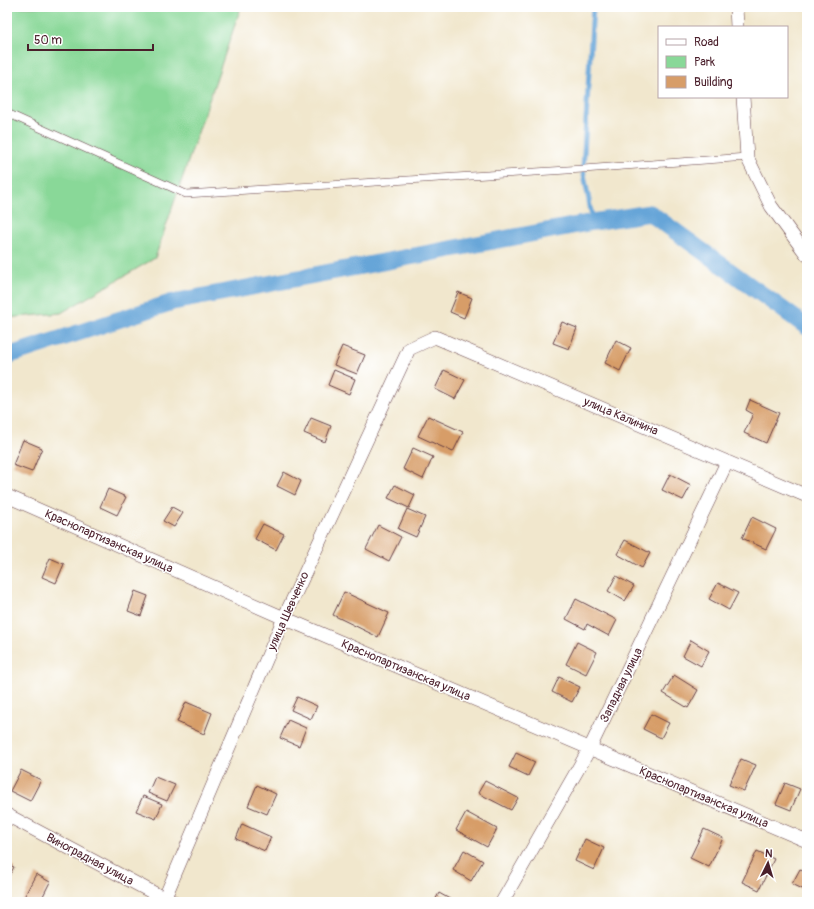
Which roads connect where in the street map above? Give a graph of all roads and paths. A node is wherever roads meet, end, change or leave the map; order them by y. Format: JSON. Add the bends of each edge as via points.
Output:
{"nodes":[{"id":1,"x":736,"y":7,"type":"edge"},
{"id":2,"x":737,"y":26,"type":"edge"},
{"id":3,"x":743,"y":98,"type":"edge"},
{"id":4,"x":7,"y":113,"type":"edge"},
{"id":5,"x":748,"y":157,"type":"junction"},
{"id":6,"x":807,"y":255,"type":"edge"},
{"id":7,"x":435,"y":337,"type":"joint"},
{"id":8,"x":727,"y":462,"type":"junction"},
{"id":9,"x":7,"y":496,"type":"edge"},
{"id":10,"x":807,"y":496,"type":"edge"},
{"id":11,"x":284,"y":618,"type":"junction"},
{"id":12,"x":590,"y":748,"type":"junction"},
{"id":13,"x":7,"y":815,"type":"edge"},
{"id":14,"x":807,"y":841,"type":"edge"},
{"id":15,"x":167,"y":901,"type":"edge"},
{"id":16,"x":502,"y":902,"type":"edge"}],
"edges":[{"from":1,"to":2,"type":"street"},
{"from":3,"to":5,"type":"street"},
{"from":4,"to":5,"type":"lane","via":[[186,194]]},
{"from":5,"to":6,"type":"street","via":[[771,206]]},
{"from":7,"to":8,"type":"street","name":"улица Калинина"},
{"from":7,"to":11,"type":"street","name":"улица Шевченко","via":[[409,349]]},
{"from":8,"to":10,"type":"street","name":"улица Калинина"},
{"from":8,"to":12,"type":"street","name":"Западная улица"},
{"from":9,"to":11,"type":"street","name":"Краснопартизанская улица"},
{"from":11,"to":12,"type":"street","name":"Краснопартизанская улица"},
{"from":11,"to":15,"type":"street","name":"улица Шевченко"},
{"from":12,"to":14,"type":"street","name":"Краснопартизанская улица"},
{"from":12,"to":16,"type":"street","name":"Западная улица"},
{"from":13,"to":15,"type":"street","name":"Виноградная улица"}]}
